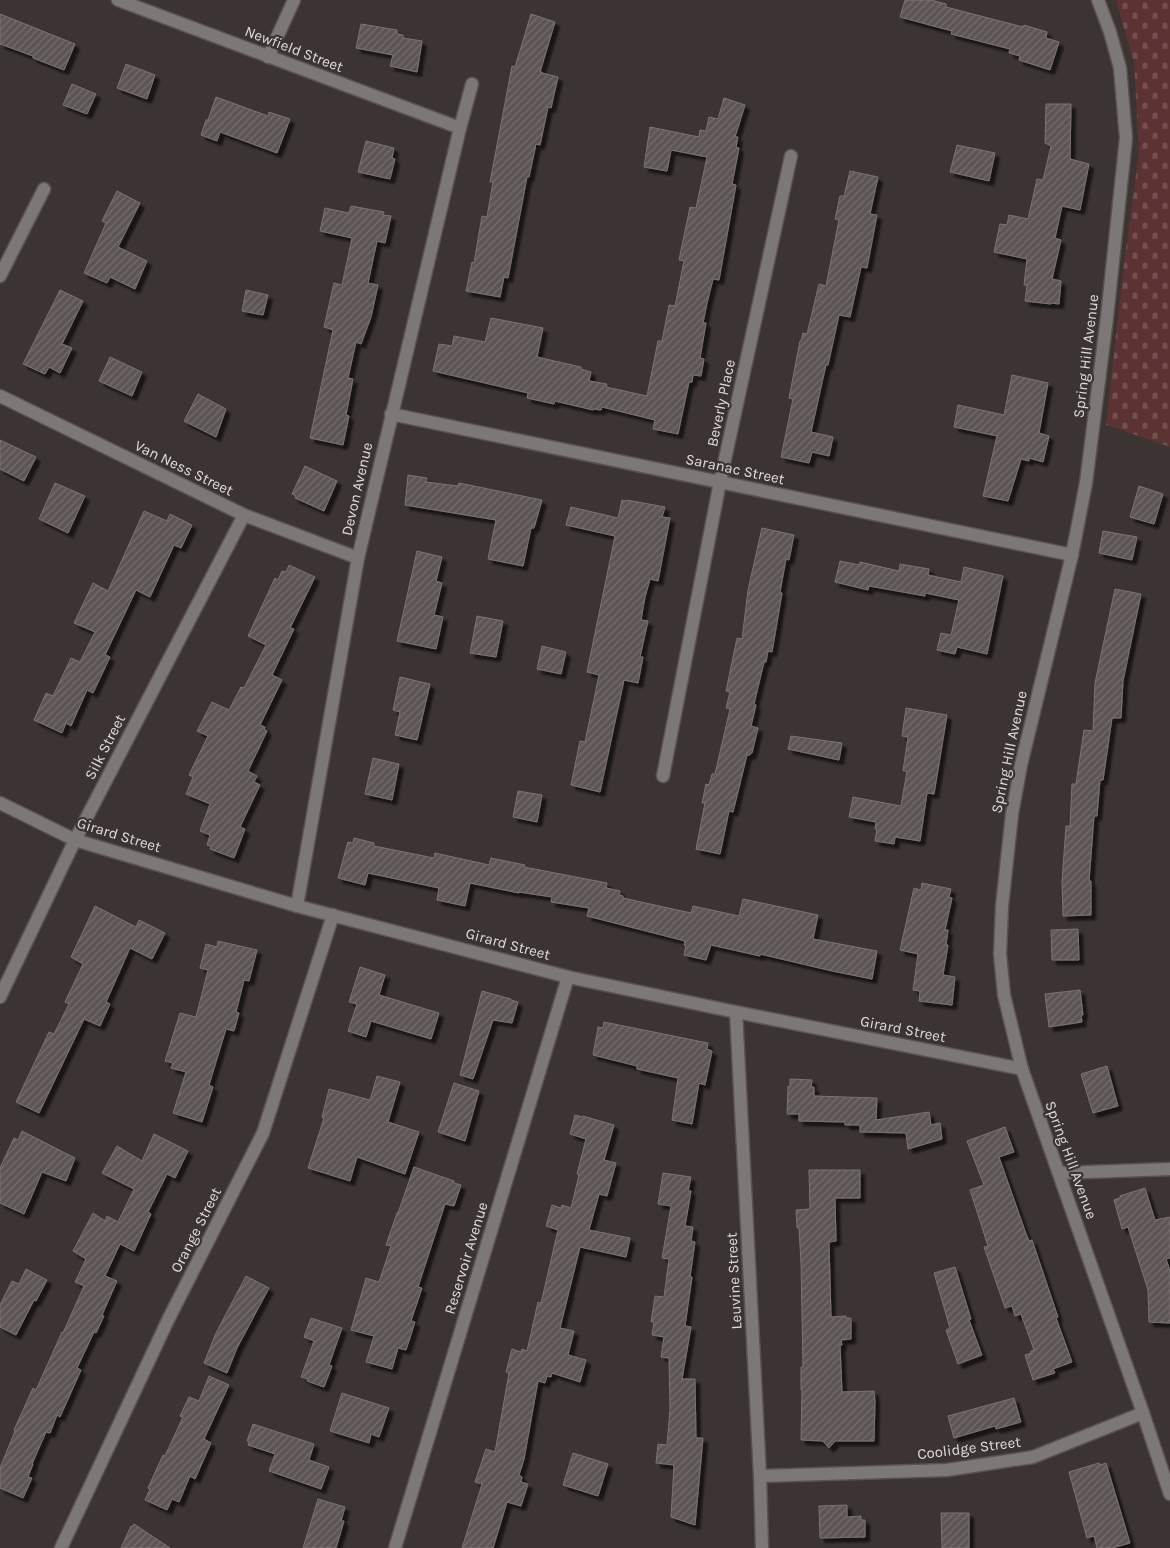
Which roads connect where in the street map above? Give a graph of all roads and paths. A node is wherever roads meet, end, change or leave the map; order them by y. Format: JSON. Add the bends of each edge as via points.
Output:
{"nodes":[{"id":1,"x":118,"y":0,"type":"edge"},
{"id":2,"x":294,"y":0,"type":"edge"},
{"id":3,"x":1098,"y":0,"type":"edge"},
{"id":4,"x":268,"y":57,"type":"junction"},
{"id":5,"x":472,"y":84,"type":"dead end"},
{"id":6,"x":460,"y":128,"type":"junction"},
{"id":7,"x":791,"y":156,"type":"dead end"},
{"id":8,"x":44,"y":189,"type":"dead end"},
{"id":9,"x":0,"y":276,"type":"edge"},
{"id":10,"x":0,"y":396,"type":"edge"},
{"id":11,"x":392,"y":414,"type":"junction"},
{"id":12,"x":720,"y":482,"type":"junction"},
{"id":13,"x":244,"y":515,"type":"junction"},
{"id":14,"x":1072,"y":555,"type":"junction"},
{"id":15,"x":358,"y":558,"type":"junction"},
{"id":16,"x":663,"y":776,"type":"dead end"},
{"id":17,"x":0,"y":803,"type":"edge"},
{"id":18,"x":75,"y":840,"type":"junction"},
{"id":19,"x":297,"y":906,"type":"junction"},
{"id":20,"x":334,"y":915,"type":"junction"},
{"id":21,"x":568,"y":977,"type":"junction"},
{"id":22,"x":0,"y":997,"type":"edge"},
{"id":23,"x":736,"y":1012,"type":"junction"},
{"id":24,"x":1022,"y":1069,"type":"junction"},
{"id":25,"x":1170,"y":1169,"type":"edge"},
{"id":26,"x":1060,"y":1174,"type":"junction"},
{"id":27,"x":1143,"y":1413,"type":"junction"},
{"id":28,"x":1164,"y":1459,"type":"edge"},
{"id":29,"x":760,"y":1476,"type":"junction"},
{"id":30,"x":1170,"y":1494,"type":"edge"},
{"id":31,"x":61,"y":1548,"type":"edge"},
{"id":32,"x":395,"y":1548,"type":"edge"},
{"id":33,"x":762,"y":1548,"type":"edge"}],
"edges":[{"from":1,"to":4,"type":"street","name":"Newfield Street"},
{"from":2,"to":4,"type":"street"},
{"from":3,"to":14,"type":"street","name":"Spring Hill Avenue","via":[[1120,68],[1126,138],[1086,483]]},
{"from":4,"to":6,"type":"street","name":"Newfield Street"},
{"from":5,"to":6,"type":"street","name":"Devon Avenue"},
{"from":6,"to":11,"type":"street","name":"Devon Avenue"},
{"from":7,"to":12,"type":"street","name":"Beverly Place"},
{"from":8,"to":9,"type":"street"},
{"from":10,"to":13,"type":"street","name":"Van Ness Street"},
{"from":11,"to":12,"type":"street","name":"Saranac Street"},
{"from":11,"to":15,"type":"street","name":"Devon Avenue"},
{"from":12,"to":14,"type":"street","name":"Saranac Street"},
{"from":12,"to":16,"type":"street","name":"Beverly Place"},
{"from":13,"to":15,"type":"street","name":"Van Ness Street"},
{"from":13,"to":18,"type":"street","name":"Silk Street"},
{"from":14,"to":24,"type":"street","name":"Spring Hill Avenue","via":[[1021,765],[1002,906],[1000,954],[1004,995]]},
{"from":15,"to":19,"type":"street","name":"Devon Avenue"},
{"from":17,"to":18,"type":"street","name":"Girard Street"},
{"from":18,"to":19,"type":"street","name":"Girard Street"},
{"from":18,"to":22,"type":"street","name":"Silk Street"},
{"from":19,"to":20,"type":"street","name":"Girard Street"},
{"from":20,"to":21,"type":"street","name":"Girard Street"},
{"from":20,"to":31,"type":"street","name":"Orange Street","via":[[263,1133],[168,1320]]},
{"from":21,"to":23,"type":"street","name":"Girard Street"},
{"from":21,"to":32,"type":"street","name":"Reservoir Avenue"},
{"from":23,"to":24,"type":"street","name":"Girard Street"},
{"from":23,"to":29,"type":"street","name":"Leuvine Street"},
{"from":24,"to":26,"type":"street","name":"Spring Hill Avenue"},
{"from":25,"to":26,"type":"street"},
{"from":26,"to":27,"type":"street","name":"Spring Hill Avenue"},
{"from":27,"to":28,"type":"street","name":"Spring Hill Avenue"},
{"from":27,"to":29,"type":"street","name":"Coolidge Street","via":[[1033,1457],[947,1470]]},
{"from":28,"to":30,"type":"street","name":"Spring Hill Avenue"},
{"from":29,"to":33,"type":"street","name":"Leuvine Street"}]}
